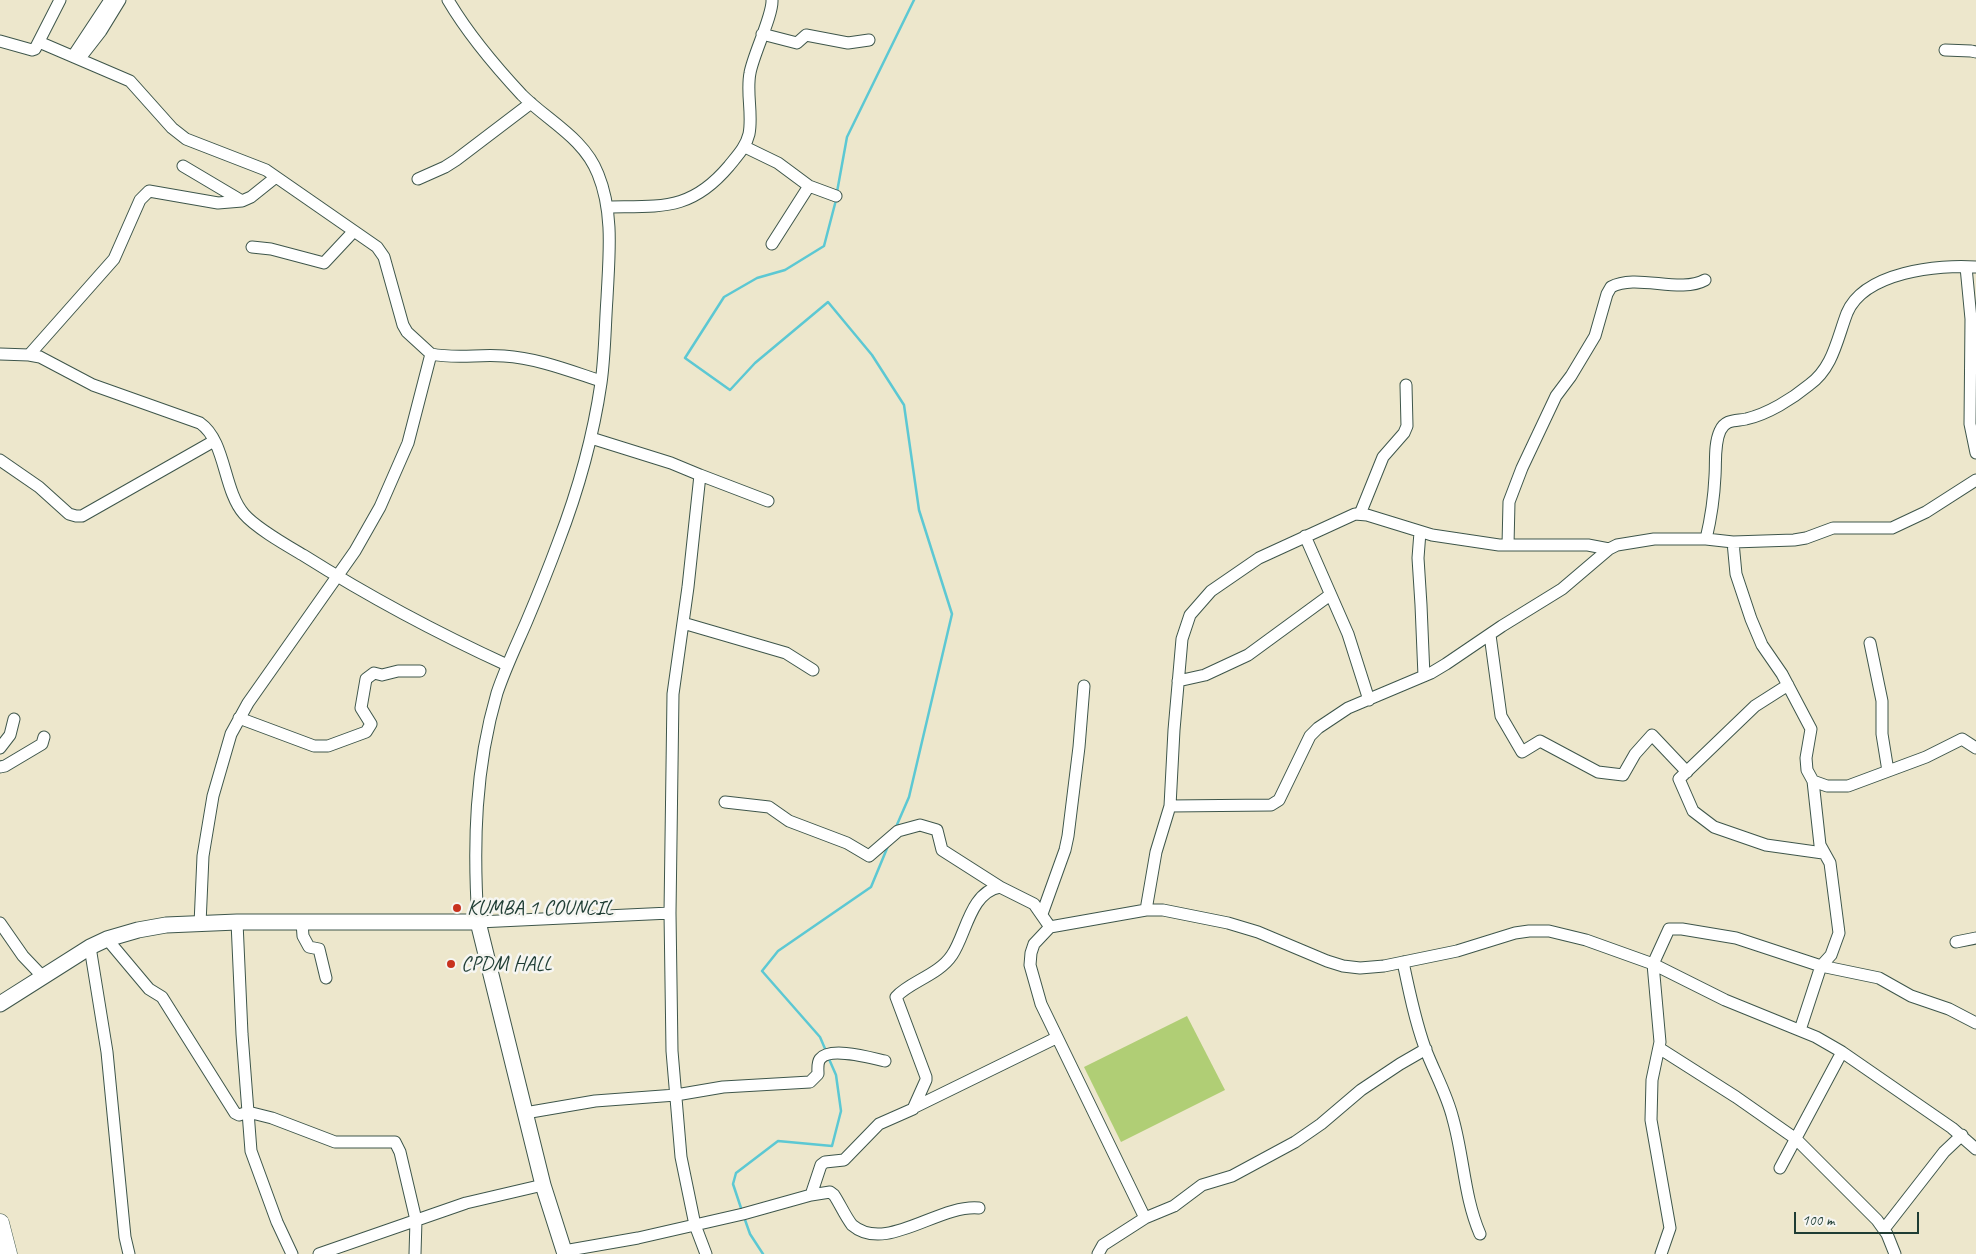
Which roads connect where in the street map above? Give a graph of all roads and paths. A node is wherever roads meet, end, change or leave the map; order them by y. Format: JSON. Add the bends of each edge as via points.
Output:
{"nodes":[{"id":1,"x":60,"y":0,"type":"edge"},
{"id":2,"x":110,"y":0,"type":"edge"},
{"id":3,"x":120,"y":0,"type":"edge"},
{"id":4,"x":448,"y":0,"type":"edge"},
{"id":5,"x":772,"y":0,"type":"edge"},
{"id":6,"x":762,"y":34,"type":"junction"},
{"id":7,"x":868,"y":40,"type":"dead end"},
{"id":8,"x":0,"y":41,"type":"edge"},
{"id":9,"x":39,"y":42,"type":"junction"},
{"id":10,"x":1945,"y":50,"type":"dead end"},
{"id":11,"x":1976,"y":52,"type":"edge"},
{"id":12,"x":77,"y":57,"type":"junction"},
{"id":13,"x":531,"y":103,"type":"junction"},
{"id":14,"x":745,"y":147,"type":"junction"},
{"id":15,"x":182,"y":166,"type":"dead end"},
{"id":16,"x":276,"y":177,"type":"junction"},
{"id":17,"x":418,"y":179,"type":"dead end"},
{"id":18,"x":809,"y":186,"type":"junction"},
{"id":19,"x":836,"y":196,"type":"dead end"},
{"id":20,"x":242,"y":201,"type":"junction"},
{"id":21,"x":608,"y":207,"type":"junction"},
{"id":22,"x":353,"y":232,"type":"junction"},
{"id":23,"x":772,"y":244,"type":"dead end"},
{"id":24,"x":252,"y":247,"type":"dead end"},
{"id":25,"x":1971,"y":267,"type":"edge"},
{"id":26,"x":1705,"y":280,"type":"dead end"},
{"id":27,"x":0,"y":354,"type":"edge"},
{"id":28,"x":431,"y":354,"type":"junction"},
{"id":29,"x":29,"y":355,"type":"junction"},
{"id":30,"x":601,"y":382,"type":"junction"},
{"id":31,"x":1406,"y":385,"type":"dead end"},
{"id":32,"x":591,"y":438,"type":"junction"},
{"id":33,"x":214,"y":441,"type":"junction"},
{"id":34,"x":1976,"y":452,"type":"edge"},
{"id":35,"x":0,"y":460,"type":"edge"},
{"id":36,"x":700,"y":476,"type":"junction"},
{"id":37,"x":1976,"y":480,"type":"edge"},
{"id":38,"x":768,"y":501,"type":"dead end"},
{"id":39,"x":1360,"y":514,"type":"junction"},
{"id":40,"x":1420,"y":532,"type":"junction"},
{"id":41,"x":1305,"y":536,"type":"junction"},
{"id":42,"x":1706,"y":540,"type":"junction"},
{"id":43,"x":1733,"y":542,"type":"junction"},
{"id":44,"x":1508,"y":545,"type":"junction"},
{"id":45,"x":1609,"y":549,"type":"junction"},
{"id":46,"x":338,"y":577,"type":"junction"},
{"id":47,"x":1330,"y":595,"type":"junction"},
{"id":48,"x":683,"y":623,"type":"junction"},
{"id":49,"x":1490,"y":635,"type":"junction"},
{"id":50,"x":1870,"y":643,"type":"dead end"},
{"id":51,"x":507,"y":665,"type":"junction"},
{"id":52,"x":813,"y":670,"type":"dead end"},
{"id":53,"x":420,"y":671,"type":"dead end"},
{"id":54,"x":1424,"y":676,"type":"junction"},
{"id":55,"x":1178,"y":681,"type":"junction"},
{"id":56,"x":1788,"y":685,"type":"junction"},
{"id":57,"x":1084,"y":686,"type":"dead end"},
{"id":58,"x":1369,"y":700,"type":"junction"},
{"id":59,"x":239,"y":718,"type":"junction"},
{"id":60,"x":14,"y":719,"type":"dead end"},
{"id":61,"x":44,"y":737,"type":"dead end"},
{"id":62,"x":0,"y":748,"type":"edge"},
{"id":63,"x":1976,"y":748,"type":"edge"},
{"id":64,"x":0,"y":767,"type":"edge"},
{"id":65,"x":1888,"y":771,"type":"junction"},
{"id":66,"x":1687,"y":772,"type":"junction"},
{"id":67,"x":1813,"y":781,"type":"junction"},
{"id":68,"x":726,"y":802,"type":"dead end"},
{"id":69,"x":1170,"y":806,"type":"junction"},
{"id":70,"x":1823,"y":853,"type":"junction"},
{"id":71,"x":1000,"y":888,"type":"junction"},
{"id":72,"x":1146,"y":910,"type":"junction"},
{"id":73,"x":670,"y":913,"type":"junction"},
{"id":74,"x":1042,"y":914,"type":"junction"},
{"id":75,"x":237,"y":922,"type":"junction"},
{"id":76,"x":302,"y":922,"type":"junction"},
{"id":77,"x":478,"y":922,"type":"junction"},
{"id":78,"x":0,"y":923,"type":"edge"},
{"id":79,"x":200,"y":924,"type":"junction"},
{"id":80,"x":1050,"y":927,"type":"junction"},
{"id":81,"x":1976,"y":938,"type":"edge"},
{"id":82,"x":107,"y":939,"type":"junction"},
{"id":83,"x":1956,"y":942,"type":"dead end"},
{"id":84,"x":90,"y":947,"type":"junction"},
{"id":85,"x":1402,"y":962,"type":"junction"},
{"id":86,"x":1652,"y":964,"type":"junction"},
{"id":87,"x":1820,"y":966,"type":"junction"},
{"id":88,"x":43,"y":977,"type":"junction"},
{"id":89,"x":326,"y":978,"type":"dead end"},
{"id":90,"x":0,"y":1004,"type":"edge"},
{"id":91,"x":1976,"y":1023,"type":"edge"},
{"id":92,"x":1800,"y":1030,"type":"junction"},
{"id":93,"x":1056,"y":1038,"type":"junction"},
{"id":94,"x":1660,"y":1048,"type":"junction"},
{"id":95,"x":1426,"y":1049,"type":"junction"},
{"id":96,"x":1842,"y":1052,"type":"junction"},
{"id":97,"x":885,"y":1061,"type":"dead end"},
{"id":98,"x":676,"y":1095,"type":"junction"},
{"id":99,"x":915,"y":1107,"type":"junction"},
{"id":100,"x":248,"y":1112,"type":"junction"},
{"id":101,"x":525,"y":1113,"type":"junction"},
{"id":102,"x":1962,"y":1136,"type":"junction"},
{"id":103,"x":1796,"y":1139,"type":"junction"},
{"id":104,"x":1976,"y":1149,"type":"edge"},
{"id":105,"x":1780,"y":1168,"type":"dead end"},
{"id":106,"x":543,"y":1185,"type":"junction"},
{"id":107,"x":811,"y":1195,"type":"junction"},
{"id":108,"x":979,"y":1208,"type":"dead end"},
{"id":109,"x":1144,"y":1218,"type":"junction"},
{"id":110,"x":416,"y":1220,"type":"junction"},
{"id":111,"x":695,"y":1224,"type":"junction"},
{"id":112,"x":1884,"y":1229,"type":"junction"},
{"id":113,"x":1480,"y":1234,"type":"dead end"},
{"id":114,"x":564,"y":1252,"type":"edge"},
{"id":115,"x":129,"y":1254,"type":"edge"},
{"id":116,"x":292,"y":1254,"type":"edge"},
{"id":117,"x":319,"y":1254,"type":"edge"},
{"id":118,"x":415,"y":1254,"type":"edge"},
{"id":119,"x":706,"y":1254,"type":"edge"},
{"id":120,"x":1098,"y":1254,"type":"edge"},
{"id":121,"x":1661,"y":1254,"type":"edge"},
{"id":122,"x":1895,"y":1254,"type":"edge"}],
"edges":[{"from":1,"to":9,"type":"street"},
{"from":2,"to":12,"type":"street"},
{"from":3,"to":12,"type":"street","via":[[102,31]]},
{"from":4,"to":13,"type":"street","via":[[458,18]]},
{"from":5,"to":6,"type":"street"},
{"from":6,"to":7,"type":"street","via":[[797,42],[806,35],[848,42]]},
{"from":6,"to":14,"type":"street","via":[[749,77],[751,122]]},
{"from":8,"to":9,"type":"street","via":[[32,50]]},
{"from":9,"to":12,"type":"street"},
{"from":10,"to":11,"type":"street"},
{"from":12,"to":16,"type":"street","via":[[130,81],[186,139],[266,170]]},
{"from":13,"to":17,"type":"street","via":[[456,160]]},
{"from":13,"to":21,"type":"street","via":[[589,155]]},
{"from":14,"to":18,"type":"street","via":[[778,163]]},
{"from":14,"to":21,"type":"street","via":[[715,183],[688,199],[669,205]]},
{"from":15,"to":20,"type":"street"},
{"from":16,"to":20,"type":"street"},
{"from":16,"to":22,"type":"street"},
{"from":18,"to":19,"type":"street"},
{"from":18,"to":23,"type":"street"},
{"from":20,"to":29,"type":"street","via":[[218,203],[149,191],[140,200],[114,259]]},
{"from":21,"to":30,"type":"street","via":[[609,258]]},
{"from":22,"to":24,"type":"street","via":[[324,263]]},
{"from":22,"to":28,"type":"street","via":[[377,247],[384,257],[403,325]]},
{"from":25,"to":34,"type":"street","via":[[1970,424]]},
{"from":25,"to":42,"type":"street","via":[[1900,274],[1868,289],[1848,311],[1833,354],[1815,381],[1758,415],[1724,425],[1717,442]]},
{"from":26,"to":44,"type":"street","via":[[1688,284],[1622,283],[1611,287],[1595,336],[1556,396],[1522,468],[1509,502]]},
{"from":27,"to":29,"type":"street"},
{"from":28,"to":30,"type":"street","via":[[456,358],[517,357]]},
{"from":28,"to":46,"type":"street","via":[[408,443],[380,507]]},
{"from":29,"to":33,"type":"street","via":[[40,357],[93,385],[200,423]]},
{"from":30,"to":32,"type":"street"},
{"from":31,"to":39,"type":"street","via":[[1404,433],[1383,457]]},
{"from":32,"to":36,"type":"street","via":[[671,463]]},
{"from":32,"to":51,"type":"street","via":[[558,544]]},
{"from":33,"to":35,"type":"street","via":[[82,516],[69,514],[39,487]]},
{"from":33,"to":46,"type":"street","via":[[244,514]]},
{"from":36,"to":38,"type":"street"},
{"from":36,"to":48,"type":"street"},
{"from":37,"to":43,"type":"street","via":[[1926,512],[1892,528],[1833,528],[1794,540]]},
{"from":39,"to":40,"type":"street"},
{"from":39,"to":41,"type":"street","via":[[1348,515]]},
{"from":40,"to":44,"type":"street"},
{"from":40,"to":54,"type":"street","via":[[1418,558]]},
{"from":41,"to":47,"type":"street"},
{"from":41,"to":55,"type":"street","via":[[1258,558],[1196,606],[1184,628]]},
{"from":42,"to":43,"type":"street"},
{"from":42,"to":45,"type":"street","via":[[1654,539]]},
{"from":43,"to":56,"type":"street","via":[[1736,574],[1746,609],[1762,645]]},
{"from":44,"to":45,"type":"street","via":[[1588,545]]},
{"from":45,"to":49,"type":"street","via":[[1562,589]]},
{"from":46,"to":51,"type":"street","via":[[418,622]]},
{"from":46,"to":59,"type":"street"},
{"from":47,"to":55,"type":"street","via":[[1248,655],[1205,675]]},
{"from":47,"to":58,"type":"street","via":[[1350,640]]},
{"from":48,"to":52,"type":"street","via":[[786,653]]},
{"from":48,"to":73,"type":"street","via":[[672,713]]},
{"from":49,"to":54,"type":"street"},
{"from":49,"to":66,"type":"street","via":[[1500,716],[1522,752],[1540,741],[1598,772],[1623,775],[1635,754],[1652,735]]},
{"from":50,"to":65,"type":"street","via":[[1882,701],[1882,734]]},
{"from":51,"to":77,"type":"street","via":[[479,775],[475,875]]},
{"from":53,"to":59,"type":"street","via":[[374,673],[366,679],[361,708],[371,724],[366,732],[328,746],[314,746]]},
{"from":54,"to":58,"type":"street"},
{"from":55,"to":69,"type":"street"},
{"from":56,"to":66,"type":"street","via":[[1755,706]]},
{"from":56,"to":67,"type":"street","via":[[1811,729],[1806,763]]},
{"from":57,"to":74,"type":"street","via":[[1068,836]]},
{"from":58,"to":69,"type":"street","via":[[1348,708],[1314,732],[1276,803],[1231,807]]},
{"from":59,"to":79,"type":"street","via":[[231,734],[213,796],[204,856]]},
{"from":60,"to":62,"type":"street","via":[[10,735]]},
{"from":61,"to":64,"type":"street","via":[[42,744]]},
{"from":63,"to":65,"type":"street","via":[[1962,739]]},
{"from":65,"to":67,"type":"street","via":[[1843,787]]},
{"from":66,"to":70,"type":"street","via":[[1679,779],[1693,811],[1714,827],[1766,845]]},
{"from":67,"to":70,"type":"street"},
{"from":68,"to":71,"type":"street","via":[[769,807],[789,821],[847,843],[870,856],[898,830],[920,825],[937,830],[942,850]]},
{"from":69,"to":72,"type":"street","via":[[1156,852]]},
{"from":70,"to":87,"type":"street","via":[[1830,863],[1839,933],[1832,955]]},
{"from":71,"to":74,"type":"street","via":[[1027,899]]},
{"from":71,"to":99,"type":"street","via":[[992,890],[975,906],[950,958],[928,977],[896,997],[926,1077]]},
{"from":72,"to":80,"type":"street"},
{"from":72,"to":85,"type":"street","via":[[1228,922],[1343,966],[1360,968]]},
{"from":73,"to":77,"type":"street"},
{"from":73,"to":98,"type":"street","via":[[672,1051]]},
{"from":74,"to":80,"type":"street"},
{"from":75,"to":76,"type":"main road"},
{"from":75,"to":79,"type":"main road"},
{"from":75,"to":100,"type":"street"},
{"from":76,"to":77,"type":"main road"},
{"from":76,"to":89,"type":"street","via":[[303,936],[310,947],[319,949]]},
{"from":77,"to":101,"type":"main road"},
{"from":78,"to":88,"type":"street","via":[[23,956]]},
{"from":79,"to":82,"type":"main road","via":[[166,925]]},
{"from":80,"to":93,"type":"street","via":[[1034,944],[1030,966],[1040,1004]]},
{"from":81,"to":83,"type":"street"},
{"from":82,"to":84,"type":"main road"},
{"from":82,"to":100,"type":"street","via":[[149,989],[162,997],[235,1113]]},
{"from":84,"to":88,"type":"main road"},
{"from":84,"to":115,"type":"street","via":[[106,1052]]},
{"from":85,"to":86,"type":"street","via":[[1457,952],[1529,931],[1586,940]]},
{"from":85,"to":95,"type":"street"},
{"from":86,"to":87,"type":"street","via":[[1667,932],[1673,928],[1736,938]]},
{"from":86,"to":92,"type":"street","via":[[1726,1000]]},
{"from":86,"to":94,"type":"street"},
{"from":87,"to":91,"type":"street","via":[[1886,981],[1905,993]]},
{"from":87,"to":92,"type":"street"},
{"from":88,"to":90,"type":"main road"},
{"from":92,"to":96,"type":"street"},
{"from":93,"to":99,"type":"street"},
{"from":93,"to":109,"type":"street"},
{"from":94,"to":103,"type":"street"},
{"from":94,"to":121,"type":"street","via":[[1652,1080],[1650,1120],[1670,1228]]},
{"from":95,"to":109,"type":"street","via":[[1361,1090],[1295,1142],[1232,1176],[1202,1185],[1174,1206]]},
{"from":95,"to":113,"type":"street","via":[[1453,1118],[1465,1186]]},
{"from":96,"to":102,"type":"street"},
{"from":96,"to":103,"type":"street"},
{"from":97,"to":98,"type":"street","via":[[835,1053],[821,1057],[818,1074],[810,1082],[723,1087]]},
{"from":98,"to":101,"type":"street","via":[[595,1101]]},
{"from":98,"to":111,"type":"street","via":[[681,1157]]},
{"from":99,"to":107,"type":"street","via":[[879,1124],[844,1160],[820,1165]]},
{"from":100,"to":110,"type":"street","via":[[336,1142],[395,1142]]},
{"from":100,"to":116,"type":"street","via":[[251,1151]]},
{"from":101,"to":106,"type":"main road"},
{"from":102,"to":104,"type":"street"},
{"from":102,"to":112,"type":"street","via":[[1944,1152]]},
{"from":103,"to":105,"type":"street"},
{"from":103,"to":112,"type":"street"},
{"from":106,"to":110,"type":"street","via":[[466,1203]]},
{"from":106,"to":114,"type":"main road"},
{"from":107,"to":108,"type":"street","via":[[832,1193],[851,1224],[876,1240],[898,1236],[959,1209]]},
{"from":107,"to":111,"type":"street"},
{"from":109,"to":120,"type":"street","via":[[1103,1245]]},
{"from":110,"to":117,"type":"street"},
{"from":110,"to":118,"type":"street"},
{"from":111,"to":114,"type":"street"},
{"from":111,"to":119,"type":"street"},
{"from":112,"to":122,"type":"street"}]}
